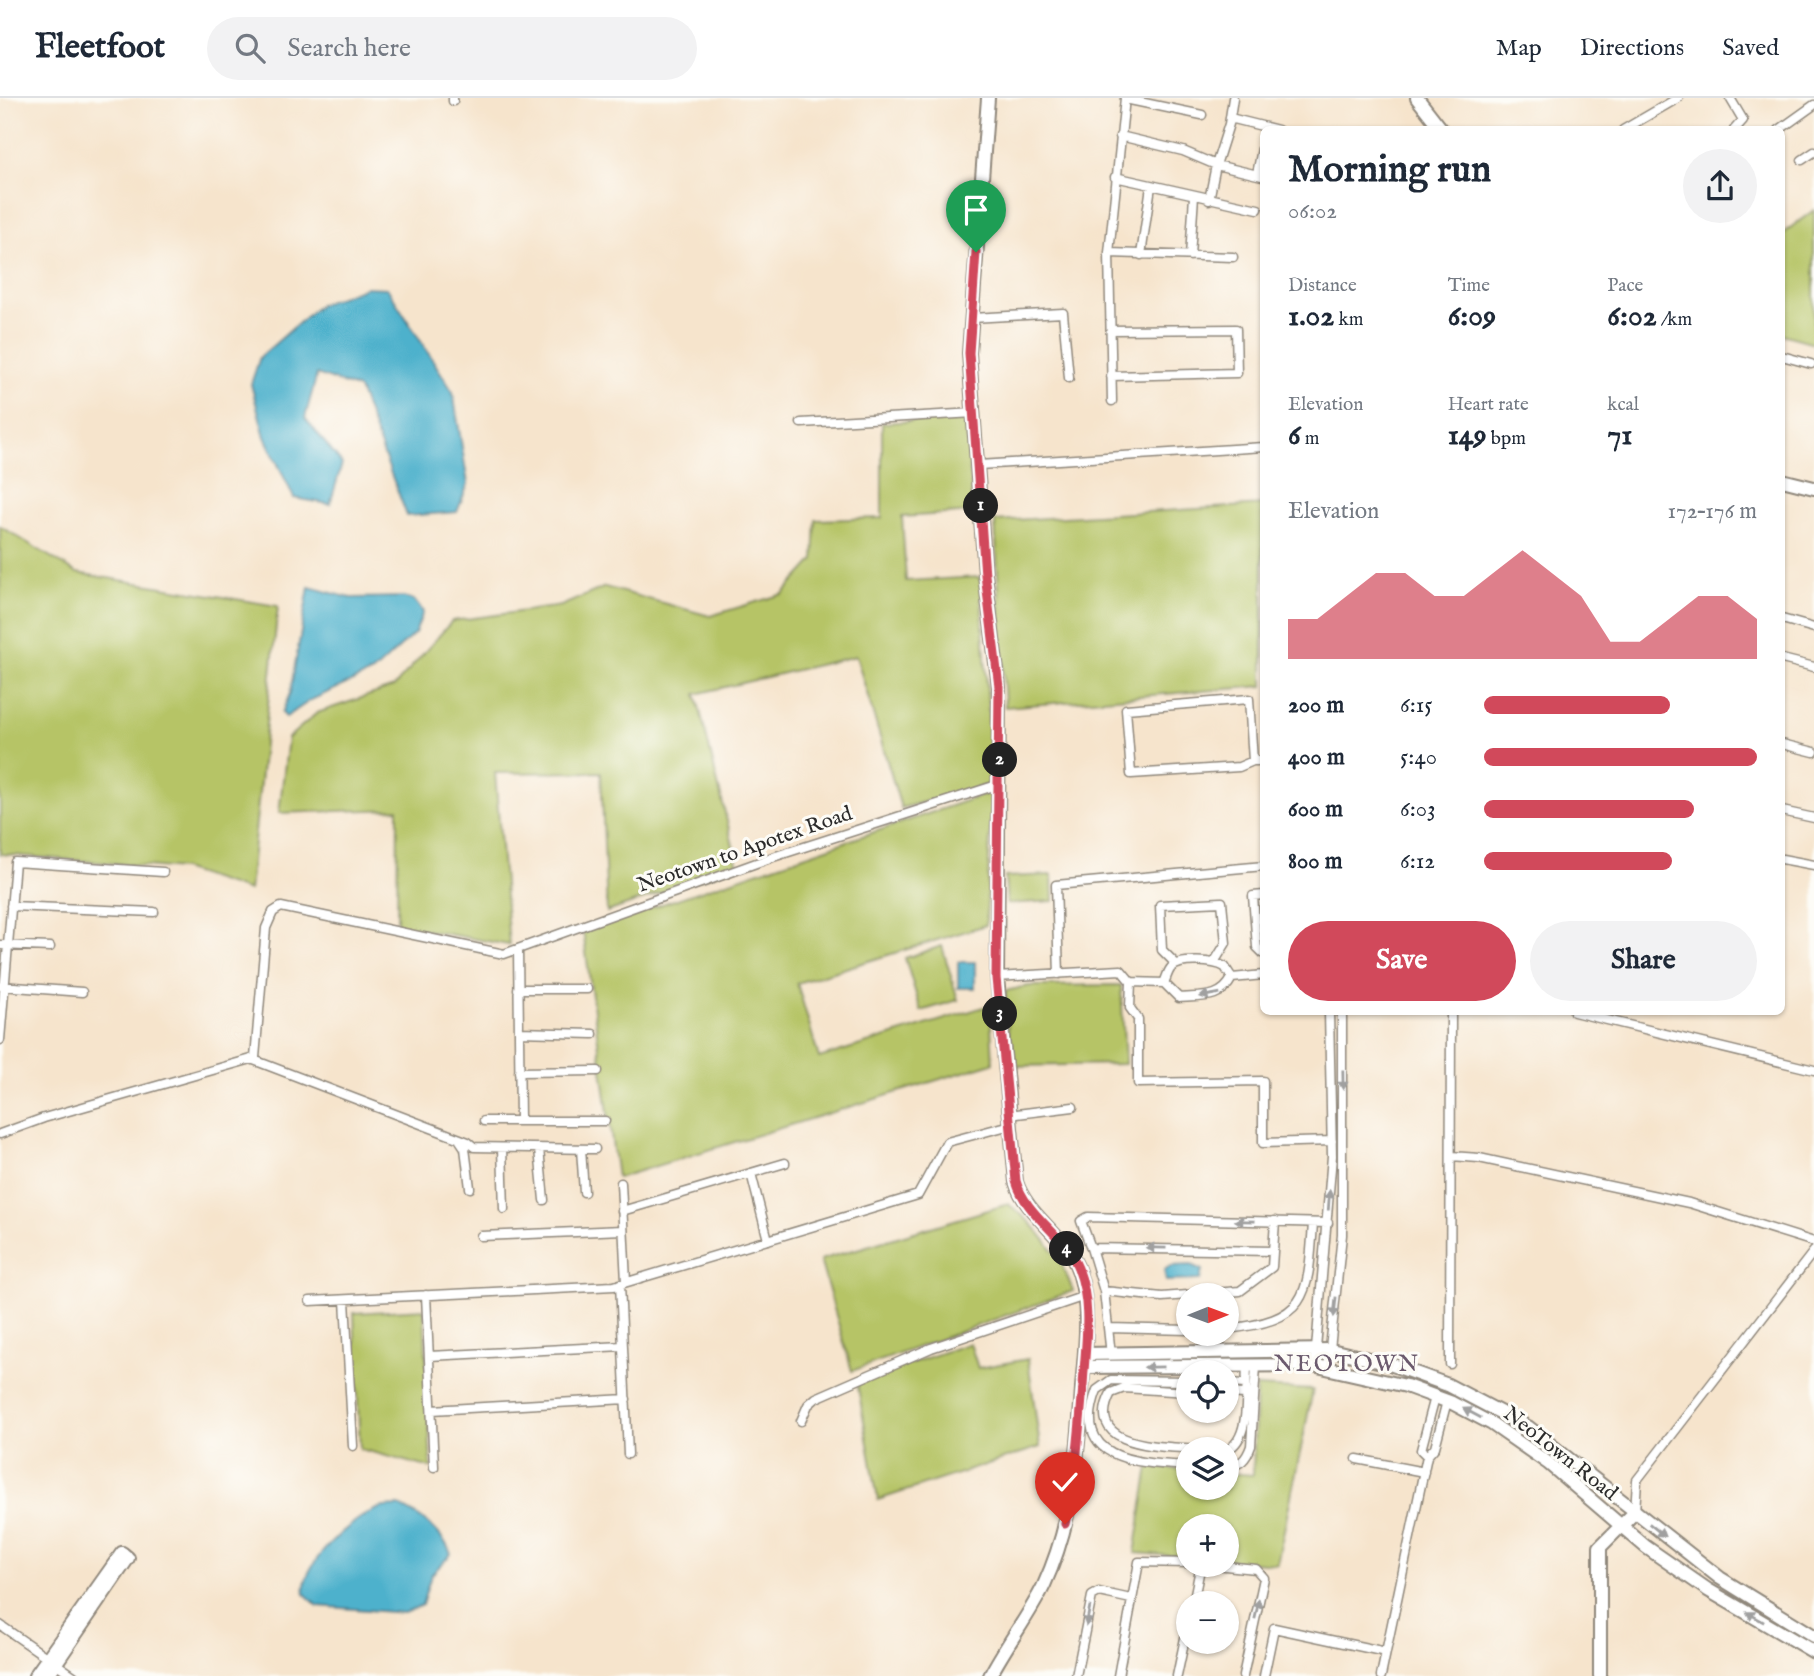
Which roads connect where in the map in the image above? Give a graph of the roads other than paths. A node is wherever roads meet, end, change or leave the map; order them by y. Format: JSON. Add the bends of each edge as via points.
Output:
{"nodes":[{"id":1,"x":988,"y":98,"type":"edge"},
{"id":2,"x":1233,"y":98,"type":"edge"},
{"id":3,"x":1417,"y":98,"type":"edge"},
{"id":4,"x":1678,"y":98,"type":"edge"},
{"id":5,"x":1730,"y":98,"type":"edge"},
{"id":6,"x":1125,"y":99,"type":"edge"},
{"id":7,"x":1814,"y":106,"type":"edge"},
{"id":8,"x":1202,"y":115,"type":"dead end"},
{"id":9,"x":1230,"y":118,"type":"junction"},
{"id":10,"x":1743,"y":120,"type":"junction"},
{"id":11,"x":1262,"y":126,"type":"edge"},
{"id":12,"x":1439,"y":126,"type":"edge"},
{"id":13,"x":1630,"y":126,"type":"edge"},
{"id":14,"x":1738,"y":126,"type":"edge"},
{"id":15,"x":1747,"y":126,"type":"edge"},
{"id":16,"x":1785,"y":126,"type":"edge"},
{"id":17,"x":1120,"y":136,"type":"junction"},
{"id":18,"x":1814,"y":152,"type":"edge"},
{"id":19,"x":1802,"y":160,"type":"dead end"},
{"id":20,"x":1216,"y":165,"type":"junction"},
{"id":21,"x":1260,"y":175,"type":"edge"},
{"id":22,"x":1115,"y":177,"type":"junction"},
{"id":23,"x":1151,"y":186,"type":"junction"},
{"id":24,"x":1194,"y":196,"type":"junction"},
{"id":25,"x":1209,"y":200,"type":"junction"},
{"id":26,"x":1258,"y":209,"type":"dead end"},
{"id":27,"x":1109,"y":253,"type":"junction"},
{"id":28,"x":1141,"y":255,"type":"junction"},
{"id":29,"x":1190,"y":256,"type":"junction"},
{"id":30,"x":1233,"y":257,"type":"dead end"},
{"id":31,"x":972,"y":318,"type":"junction"},
{"id":32,"x":1111,"y":330,"type":"junction"},
{"id":33,"x":1785,"y":357,"type":"edge"},
{"id":34,"x":1811,"y":364,"type":"dead end"},
{"id":35,"x":1111,"y":376,"type":"junction"},
{"id":36,"x":1069,"y":378,"type":"dead end"},
{"id":37,"x":1112,"y":401,"type":"dead end"},
{"id":38,"x":975,"y":414,"type":"junction"},
{"id":39,"x":801,"y":423,"type":"dead end"},
{"id":40,"x":1260,"y":447,"type":"edge"},
{"id":41,"x":979,"y":465,"type":"junction"},
{"id":42,"x":1785,"y":481,"type":"edge"},
{"id":43,"x":1814,"y":488,"type":"edge"},
{"id":44,"x":1785,"y":620,"type":"edge"},
{"id":45,"x":1814,"y":628,"type":"edge"},
{"id":46,"x":1785,"y":660,"type":"edge"},
{"id":47,"x":1814,"y":667,"type":"edge"},
{"id":48,"x":1785,"y":745,"type":"edge"},
{"id":49,"x":1814,"y":752,"type":"edge"},
{"id":50,"x":1253,"y":761,"type":"junction"},
{"id":51,"x":1260,"y":761,"type":"edge"},
{"id":52,"x":1000,"y":784,"type":"junction"},
{"id":53,"x":1785,"y":812,"type":"edge"},
{"id":54,"x":1814,"y":818,"type":"edge"},
{"id":55,"x":1785,"y":860,"type":"edge"},
{"id":56,"x":1814,"y":865,"type":"edge"},
{"id":57,"x":1260,"y":866,"type":"edge"},
{"id":58,"x":163,"y":872,"type":"dead end"},
{"id":59,"x":1260,"y":895,"type":"edge"},
{"id":60,"x":11,"y":906,"type":"junction"},
{"id":61,"x":154,"y":912,"type":"dead end"},
{"id":62,"x":4,"y":944,"type":"edge"},
{"id":63,"x":50,"y":947,"type":"dead end"},
{"id":64,"x":518,"y":948,"type":"junction"},
{"id":65,"x":1260,"y":950,"type":"edge"},
{"id":66,"x":1214,"y":961,"type":"junction"},
{"id":67,"x":1176,"y":964,"type":"junction"},
{"id":68,"x":1059,"y":974,"type":"junction"},
{"id":69,"x":1260,"y":975,"type":"edge"},
{"id":70,"x":996,"y":978,"type":"junction"},
{"id":71,"x":1232,"y":978,"type":"junction"},
{"id":72,"x":1131,"y":982,"type":"junction"},
{"id":73,"x":1164,"y":983,"type":"junction"},
{"id":74,"x":2,"y":986,"type":"edge"},
{"id":75,"x":518,"y":989,"type":"junction"},
{"id":76,"x":587,"y":989,"type":"dead end"},
{"id":77,"x":82,"y":992,"type":"dead end"},
{"id":78,"x":1329,"y":1015,"type":"edge"},
{"id":79,"x":1342,"y":1015,"type":"edge"},
{"id":80,"x":1451,"y":1015,"type":"edge"},
{"id":81,"x":1586,"y":1015,"type":"edge"},
{"id":82,"x":519,"y":1032,"type":"junction"},
{"id":83,"x":593,"y":1034,"type":"dead end"},
{"id":84,"x":0,"y":1040,"type":"edge"},
{"id":85,"x":253,"y":1059,"type":"junction"},
{"id":86,"x":1814,"y":1070,"type":"edge"},
{"id":87,"x":598,"y":1071,"type":"dead end"},
{"id":88,"x":519,"y":1072,"type":"junction"},
{"id":89,"x":1073,"y":1107,"type":"dead end"},
{"id":90,"x":1010,"y":1120,"type":"junction"},
{"id":91,"x":484,"y":1121,"type":"dead end"},
{"id":92,"x":520,"y":1121,"type":"junction"},
{"id":93,"x":605,"y":1121,"type":"dead end"},
{"id":94,"x":0,"y":1134,"type":"edge"},
{"id":95,"x":459,"y":1139,"type":"junction"},
{"id":96,"x":1332,"y":1141,"type":"junction"},
{"id":97,"x":502,"y":1147,"type":"junction"},
{"id":98,"x":540,"y":1149,"type":"junction"},
{"id":99,"x":581,"y":1149,"type":"junction"},
{"id":100,"x":595,"y":1149,"type":"dead end"},
{"id":101,"x":1451,"y":1156,"type":"junction"},
{"id":102,"x":785,"y":1163,"type":"dead end"},
{"id":103,"x":751,"y":1173,"type":"junction"},
{"id":104,"x":621,"y":1183,"type":"dead end"},
{"id":105,"x":470,"y":1188,"type":"dead end"},
{"id":106,"x":584,"y":1192,"type":"dead end"},
{"id":107,"x":544,"y":1200,"type":"dead end"},
{"id":108,"x":505,"y":1209,"type":"dead end"},
{"id":109,"x":622,"y":1211,"type":"junction"},
{"id":110,"x":1275,"y":1222,"type":"junction"},
{"id":111,"x":1315,"y":1223,"type":"junction"},
{"id":112,"x":1328,"y":1223,"type":"junction"},
{"id":113,"x":623,"y":1230,"type":"junction"},
{"id":114,"x":481,"y":1236,"type":"dead end"},
{"id":115,"x":768,"y":1240,"type":"junction"},
{"id":116,"x":1814,"y":1242,"type":"edge"},
{"id":117,"x":1091,"y":1248,"type":"junction"},
{"id":118,"x":1273,"y":1251,"type":"junction"},
{"id":119,"x":1814,"y":1251,"type":"edge"},
{"id":120,"x":623,"y":1283,"type":"junction"},
{"id":121,"x":1104,"y":1292,"type":"junction"},
{"id":122,"x":426,"y":1296,"type":"junction"},
{"id":123,"x":1085,"y":1296,"type":"junction"},
{"id":124,"x":345,"y":1300,"type":"junction"},
{"id":125,"x":310,"y":1301,"type":"dead end"},
{"id":126,"x":1109,"y":1328,"type":"junction"},
{"id":127,"x":1239,"y":1328,"type":"edge"},
{"id":128,"x":1176,"y":1331,"type":"edge"},
{"id":129,"x":623,"y":1346,"type":"junction"},
{"id":130,"x":1317,"y":1349,"type":"junction"},
{"id":131,"x":1331,"y":1350,"type":"junction"},
{"id":132,"x":1108,"y":1351,"type":"junction"},
{"id":133,"x":429,"y":1356,"type":"junction"},
{"id":134,"x":1084,"y":1361,"type":"junction"},
{"id":135,"x":1450,"y":1364,"type":"dead end"},
{"id":136,"x":1312,"y":1365,"type":"junction"},
{"id":137,"x":1251,"y":1366,"type":"junction"},
{"id":138,"x":1328,"y":1368,"type":"junction"},
{"id":139,"x":1176,"y":1381,"type":"edge"},
{"id":140,"x":1239,"y":1384,"type":"edge"},
{"id":141,"x":1245,"y":1384,"type":"junction"},
{"id":142,"x":1176,"y":1390,"type":"edge"},
{"id":143,"x":1239,"y":1394,"type":"edge"},
{"id":144,"x":1244,"y":1394,"type":"junction"},
{"id":145,"x":625,"y":1399,"type":"junction"},
{"id":146,"x":1441,"y":1399,"type":"junction"},
{"id":147,"x":432,"y":1410,"type":"junction"},
{"id":148,"x":802,"y":1421,"type":"dead end"},
{"id":149,"x":1239,"y":1439,"type":"edge"},
{"id":150,"x":353,"y":1446,"type":"dead end"},
{"id":151,"x":1176,"y":1446,"type":"edge"},
{"id":152,"x":628,"y":1454,"type":"dead end"},
{"id":153,"x":1357,"y":1459,"type":"dead end"},
{"id":154,"x":1176,"y":1464,"type":"edge"},
{"id":155,"x":1239,"y":1464,"type":"edge"},
{"id":156,"x":435,"y":1467,"type":"dead end"},
{"id":157,"x":1424,"y":1472,"type":"junction"},
{"id":158,"x":1635,"y":1512,"type":"junction"},
{"id":159,"x":1620,"y":1525,"type":"junction"},
{"id":160,"x":125,"y":1555,"type":"dead end"},
{"id":161,"x":1176,"y":1563,"type":"edge"},
{"id":162,"x":1239,"y":1567,"type":"edge"},
{"id":163,"x":1131,"y":1600,"type":"junction"},
{"id":164,"x":0,"y":1625,"type":"edge"},
{"id":165,"x":1814,"y":1636,"type":"edge"},
{"id":166,"x":1386,"y":1652,"type":"junction"},
{"id":167,"x":1814,"y":1652,"type":"edge"},
{"id":168,"x":1182,"y":1654,"type":"edge"},
{"id":169,"x":52,"y":1660,"type":"junction"},
{"id":170,"x":34,"y":1676,"type":"edge"},
{"id":171,"x":47,"y":1676,"type":"edge"},
{"id":172,"x":74,"y":1676,"type":"edge"},
{"id":173,"x":990,"y":1676,"type":"edge"},
{"id":174,"x":1076,"y":1676,"type":"edge"},
{"id":175,"x":1118,"y":1676,"type":"edge"},
{"id":176,"x":1177,"y":1676,"type":"edge"},
{"id":177,"x":1243,"y":1676,"type":"edge"},
{"id":178,"x":1264,"y":1676,"type":"edge"},
{"id":179,"x":1381,"y":1676,"type":"edge"},
{"id":180,"x":1600,"y":1676,"type":"edge"}],
"edges":[{"from":1,"to":31,"type":"street"},
{"from":2,"to":9,"type":"street"},
{"from":3,"to":12,"type":"street"},
{"from":4,"to":13,"type":"street"},
{"from":5,"to":10,"type":"street"},
{"from":6,"to":8,"type":"street"},
{"from":6,"to":17,"type":"street"},
{"from":7,"to":16,"type":"street"},
{"from":9,"to":11,"type":"street"},
{"from":9,"to":20,"type":"street"},
{"from":10,"to":14,"type":"street"},
{"from":10,"to":15,"type":"street"},
{"from":17,"to":20,"type":"street","via":[[1183,151]]},
{"from":17,"to":22,"type":"street"},
{"from":18,"to":19,"type":"street"},
{"from":20,"to":21,"type":"street"},
{"from":20,"to":25,"type":"street"},
{"from":22,"to":23,"type":"street"},
{"from":22,"to":27,"type":"street"},
{"from":23,"to":24,"type":"street"},
{"from":23,"to":28,"type":"street"},
{"from":24,"to":25,"type":"street"},
{"from":24,"to":29,"type":"street"},
{"from":25,"to":26,"type":"street"},
{"from":27,"to":28,"type":"street"},
{"from":27,"to":32,"type":"street"},
{"from":28,"to":29,"type":"street"},
{"from":29,"to":30,"type":"street"},
{"from":31,"to":36,"type":"street","via":[[1063,313]]},
{"from":31,"to":38,"type":"street","via":[[969,353]]},
{"from":32,"to":35,"type":"street"},
{"from":32,"to":35,"type":"street","via":[[1236,329],[1237,373]]},
{"from":33,"to":34,"type":"street"},
{"from":35,"to":37,"type":"street"},
{"from":38,"to":39,"type":"street"},
{"from":38,"to":41,"type":"street"},
{"from":40,"to":41,"type":"street"},
{"from":41,"to":52,"type":"street","via":[[985,575],[999,687]]},
{"from":42,"to":43,"type":"street"},
{"from":44,"to":45,"type":"street"},
{"from":46,"to":47,"type":"street"},
{"from":48,"to":49,"type":"street"},
{"from":50,"to":50,"type":"street","via":[[1239,768],[1131,774],[1126,709],[1249,699]]},
{"from":50,"to":51,"type":"street"},
{"from":52,"to":64,"type":"street","name":"Neotown to Apotex Road"},
{"from":52,"to":70,"type":"street"},
{"from":53,"to":54,"type":"street"},
{"from":55,"to":56,"type":"street"},
{"from":57,"to":68,"type":"street","via":[[1056,885]]},
{"from":58,"to":60,"type":"street","via":[[15,862]]},
{"from":59,"to":65,"type":"street","via":[[1253,896]]},
{"from":60,"to":61,"type":"street"},
{"from":60,"to":62,"type":"street"},
{"from":62,"to":63,"type":"street"},
{"from":62,"to":74,"type":"street"},
{"from":64,"to":75,"type":"street"},
{"from":64,"to":85,"type":"street","name":"Neotown to Apotex Road","via":[[503,954],[281,907],[265,928]]},
{"from":66,"to":67,"type":"street"},
{"from":66,"to":67,"type":"street","via":[[1226,943],[1222,902],[1160,905],[1161,950]]},
{"from":66,"to":71,"type":"street","via":[[1226,967]]},
{"from":67,"to":73,"type":"street"},
{"from":68,"to":70,"type":"street"},
{"from":68,"to":72,"type":"street","via":[[1121,970]]},
{"from":69,"to":71,"type":"street"},
{"from":70,"to":90,"type":"street"},
{"from":71,"to":73,"type":"street","one_way":true,"via":[[1215,996],[1179,998]]},
{"from":72,"to":73,"type":"street"},
{"from":72,"to":96,"type":"street","via":[[1130,1008],[1138,1019],[1139,1083],[1263,1081],[1263,1143]]},
{"from":74,"to":77,"type":"street"},
{"from":74,"to":84,"type":"street"},
{"from":75,"to":76,"type":"street"},
{"from":75,"to":82,"type":"street"},
{"from":78,"to":96,"type":"street"},
{"from":79,"to":131,"type":"street","one_way":true,"via":[[1342,1235]]},
{"from":80,"to":101,"type":"street"},
{"from":81,"to":86,"type":"street"},
{"from":82,"to":83,"type":"street"},
{"from":82,"to":88,"type":"street"},
{"from":85,"to":94,"type":"street"},
{"from":85,"to":95,"type":"street"},
{"from":87,"to":88,"type":"street"},
{"from":88,"to":92,"type":"street"},
{"from":89,"to":90,"type":"street"},
{"from":90,"to":115,"type":"street","via":[[947,1142],[918,1195]]},
{"from":90,"to":123,"type":"street","via":[[1020,1196],[1066,1248],[1078,1268]]},
{"from":91,"to":92,"type":"street"},
{"from":92,"to":93,"type":"street"},
{"from":95,"to":97,"type":"street","via":[[474,1147]]},
{"from":95,"to":105,"type":"street","via":[[467,1157]]},
{"from":112,"to":96,"type":"street","one_way":true},
{"from":97,"to":98,"type":"street"},
{"from":97,"to":108,"type":"street"},
{"from":98,"to":99,"type":"street"},
{"from":98,"to":107,"type":"street"},
{"from":99,"to":100,"type":"street"},
{"from":99,"to":106,"type":"street"},
{"from":101,"to":116,"type":"street","via":[[1689,1203]]},
{"from":101,"to":135,"type":"street"},
{"from":102,"to":103,"type":"street"},
{"from":103,"to":109,"type":"street"},
{"from":103,"to":115,"type":"street"},
{"from":104,"to":109,"type":"street"},
{"from":109,"to":113,"type":"street"},
{"from":110,"to":111,"type":"street"},
{"from":110,"to":117,"type":"street","one_way":true,"via":[[1088,1217],[1082,1227]]},
{"from":110,"to":118,"type":"street"},
{"from":111,"to":112,"type":"street"},
{"from":111,"to":127,"type":"street","via":[[1309,1280],[1296,1307],[1264,1325]]},
{"from":112,"to":130,"type":"street"},
{"from":113,"to":114,"type":"street"},
{"from":113,"to":120,"type":"street"},
{"from":115,"to":120,"type":"street"},
{"from":118,"to":117,"type":"street","one_way":true},
{"from":117,"to":121,"type":"street"},
{"from":118,"to":121,"type":"street","via":[[1272,1267],[1240,1291],[1162,1297]]},
{"from":119,"to":158,"type":"street","via":[[1637,1479]]},
{"from":120,"to":122,"type":"street"},
{"from":120,"to":129,"type":"street"},
{"from":121,"to":126,"type":"street"},
{"from":122,"to":124,"type":"street"},
{"from":122,"to":133,"type":"street"},
{"from":123,"to":134,"type":"street"},
{"from":123,"to":148,"type":"street","via":[[918,1353],[816,1398]]},
{"from":124,"to":125,"type":"street"},
{"from":124,"to":150,"type":"street"},
{"from":126,"to":128,"type":"street"},
{"from":126,"to":132,"type":"street"},
{"from":129,"to":133,"type":"street"},
{"from":129,"to":145,"type":"street"},
{"from":130,"to":131,"type":"street","name":"NeoTown Road"},
{"from":130,"to":132,"type":"street","name":"NeoTown Road"},
{"from":130,"to":136,"type":"street"},
{"from":131,"to":138,"type":"street"},
{"from":131,"to":158,"type":"street","name":"NeoTown Road","via":[[1390,1364],[1478,1399],[1560,1450]]},
{"from":132,"to":134,"type":"street","name":"NeoTown Road"},
{"from":133,"to":147,"type":"street"},
{"from":137,"to":134,"type":"street","name":"NeoTown Road","one_way":true},
{"from":134,"to":173,"type":"street","via":[[1074,1483],[1062,1540],[1043,1587]]},
{"from":136,"to":137,"type":"street","name":"NeoTown Road"},
{"from":136,"to":138,"type":"street","name":"NeoTown Road"},
{"from":137,"to":141,"type":"street"},
{"from":137,"to":155,"type":"street","via":[[1251,1446]]},
{"from":138,"to":146,"type":"street","name":"NeoTown Road"},
{"from":139,"to":154,"type":"street","via":[[1111,1380],[1097,1390],[1092,1416],[1097,1441],[1106,1451],[1118,1457]]},
{"from":140,"to":141,"type":"street"},
{"from":141,"to":144,"type":"street"},
{"from":142,"to":151,"type":"street","via":[[1124,1388],[1111,1393],[1105,1412],[1110,1427],[1122,1440]]},
{"from":143,"to":144,"type":"street"},
{"from":144,"to":149,"type":"street"},
{"from":145,"to":147,"type":"street"},
{"from":145,"to":152,"type":"street"},
{"from":146,"to":157,"type":"street","via":[[1435,1447],[1427,1456]]},
{"from":159,"to":146,"type":"street","name":"NeoTown Road","one_way":true,"via":[[1548,1463],[1492,1424]]},
{"from":147,"to":156,"type":"street"},
{"from":153,"to":157,"type":"street"},
{"from":157,"to":166,"type":"street"},
{"from":158,"to":159,"type":"street"},
{"from":158,"to":165,"type":"street","name":"NeoTown Road","one_way":true,"via":[[1720,1578]]},
{"from":167,"to":159,"type":"street","name":"NeoTown Road","one_way":true,"via":[[1708,1590]]},
{"from":159,"to":180,"type":"street","via":[[1600,1547]]},
{"from":160,"to":169,"type":"street"},
{"from":161,"to":163,"type":"street","via":[[1139,1562]]},
{"from":177,"to":162,"type":"street","one_way":true,"via":[[1264,1578],[1256,1569]]},
{"from":163,"to":174,"type":"street","one_way":true,"via":[[1100,1592],[1091,1596]]},
{"from":163,"to":175,"type":"street"},
{"from":164,"to":169,"type":"street"},
{"from":166,"to":178,"type":"street","via":[[1274,1628]]},
{"from":166,"to":179,"type":"street"},
{"from":168,"to":176,"type":"street"},
{"from":169,"to":170,"type":"street"},
{"from":169,"to":171,"type":"street"},
{"from":169,"to":172,"type":"street"}]}
